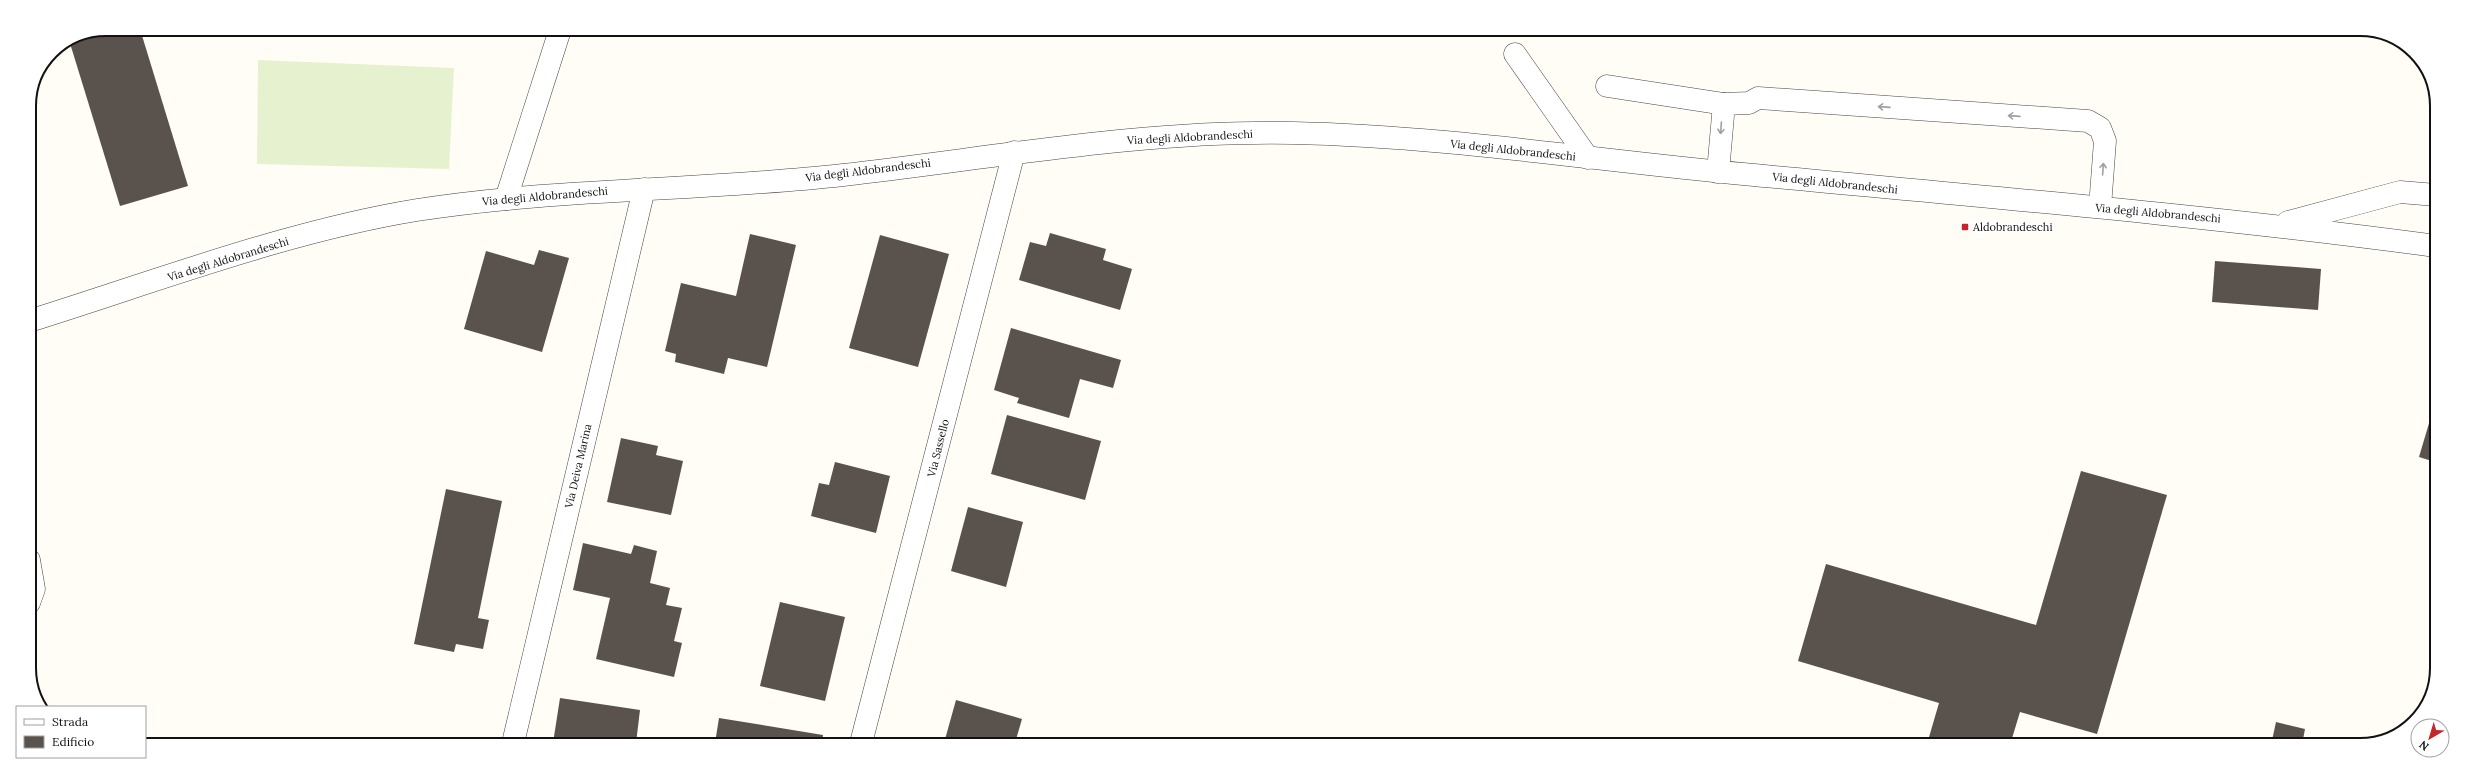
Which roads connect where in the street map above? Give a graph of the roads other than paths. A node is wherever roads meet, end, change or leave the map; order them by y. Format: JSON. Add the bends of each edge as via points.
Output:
{"nodes":[{"id":1,"x":558,"y":36,"type":"edge"},
{"id":2,"x":1515,"y":54,"type":"dead end"},
{"id":3,"x":1607,"y":86,"type":"dead end"},
{"id":4,"x":1724,"y":104,"type":"junction"},
{"id":5,"x":1014,"y":152,"type":"junction"},
{"id":6,"x":1588,"y":158,"type":"junction"},
{"id":7,"x":1718,"y":172,"type":"junction"},
{"id":8,"x":644,"y":189,"type":"junction"},
{"id":9,"x":2430,"y":194,"type":"edge"},
{"id":10,"x":506,"y":199,"type":"junction"},
{"id":11,"x":2100,"y":208,"type":"junction"},
{"id":12,"x":2276,"y":224,"type":"junction"},
{"id":13,"x":2430,"y":245,"type":"edge"},
{"id":14,"x":36,"y":319,"type":"edge"},
{"id":15,"x":514,"y":738,"type":"edge"},
{"id":16,"x":862,"y":738,"type":"edge"}],
"edges":[{"from":1,"to":10,"type":"street"},
{"from":2,"to":6,"type":"street"},
{"from":3,"to":4,"type":"street"},
{"from":4,"to":7,"type":"street","one_way":true},
{"from":11,"to":4,"type":"street","one_way":true,"via":[[2105,141],[2100,128],[2088,121],[1758,98],[1749,103]]},
{"from":5,"to":6,"type":"street","name":"Via degli Aldobrandeschi","via":[[1220,133],[1290,133],[1421,140]]},
{"from":5,"to":8,"type":"street","name":"Via degli Aldobrandeschi","via":[[840,175]]},
{"from":5,"to":16,"type":"street","name":"Via Sassello"},
{"from":6,"to":7,"type":"street","name":"Via degli Aldobrandeschi"},
{"from":7,"to":11,"type":"street","name":"Via degli Aldobrandeschi"},
{"from":8,"to":10,"type":"street","name":"Via degli Aldobrandeschi"},
{"from":8,"to":15,"type":"street","name":"Via Deiva Marina"},
{"from":9,"to":12,"type":"street","via":[[2400,192]]},
{"from":10,"to":14,"type":"street","name":"Via degli Aldobrandeschi","via":[[410,211],[290,239]]},
{"from":11,"to":12,"type":"street","name":"Via degli Aldobrandeschi"},
{"from":12,"to":13,"type":"street","name":"Via degli Aldobrandeschi"}]}
